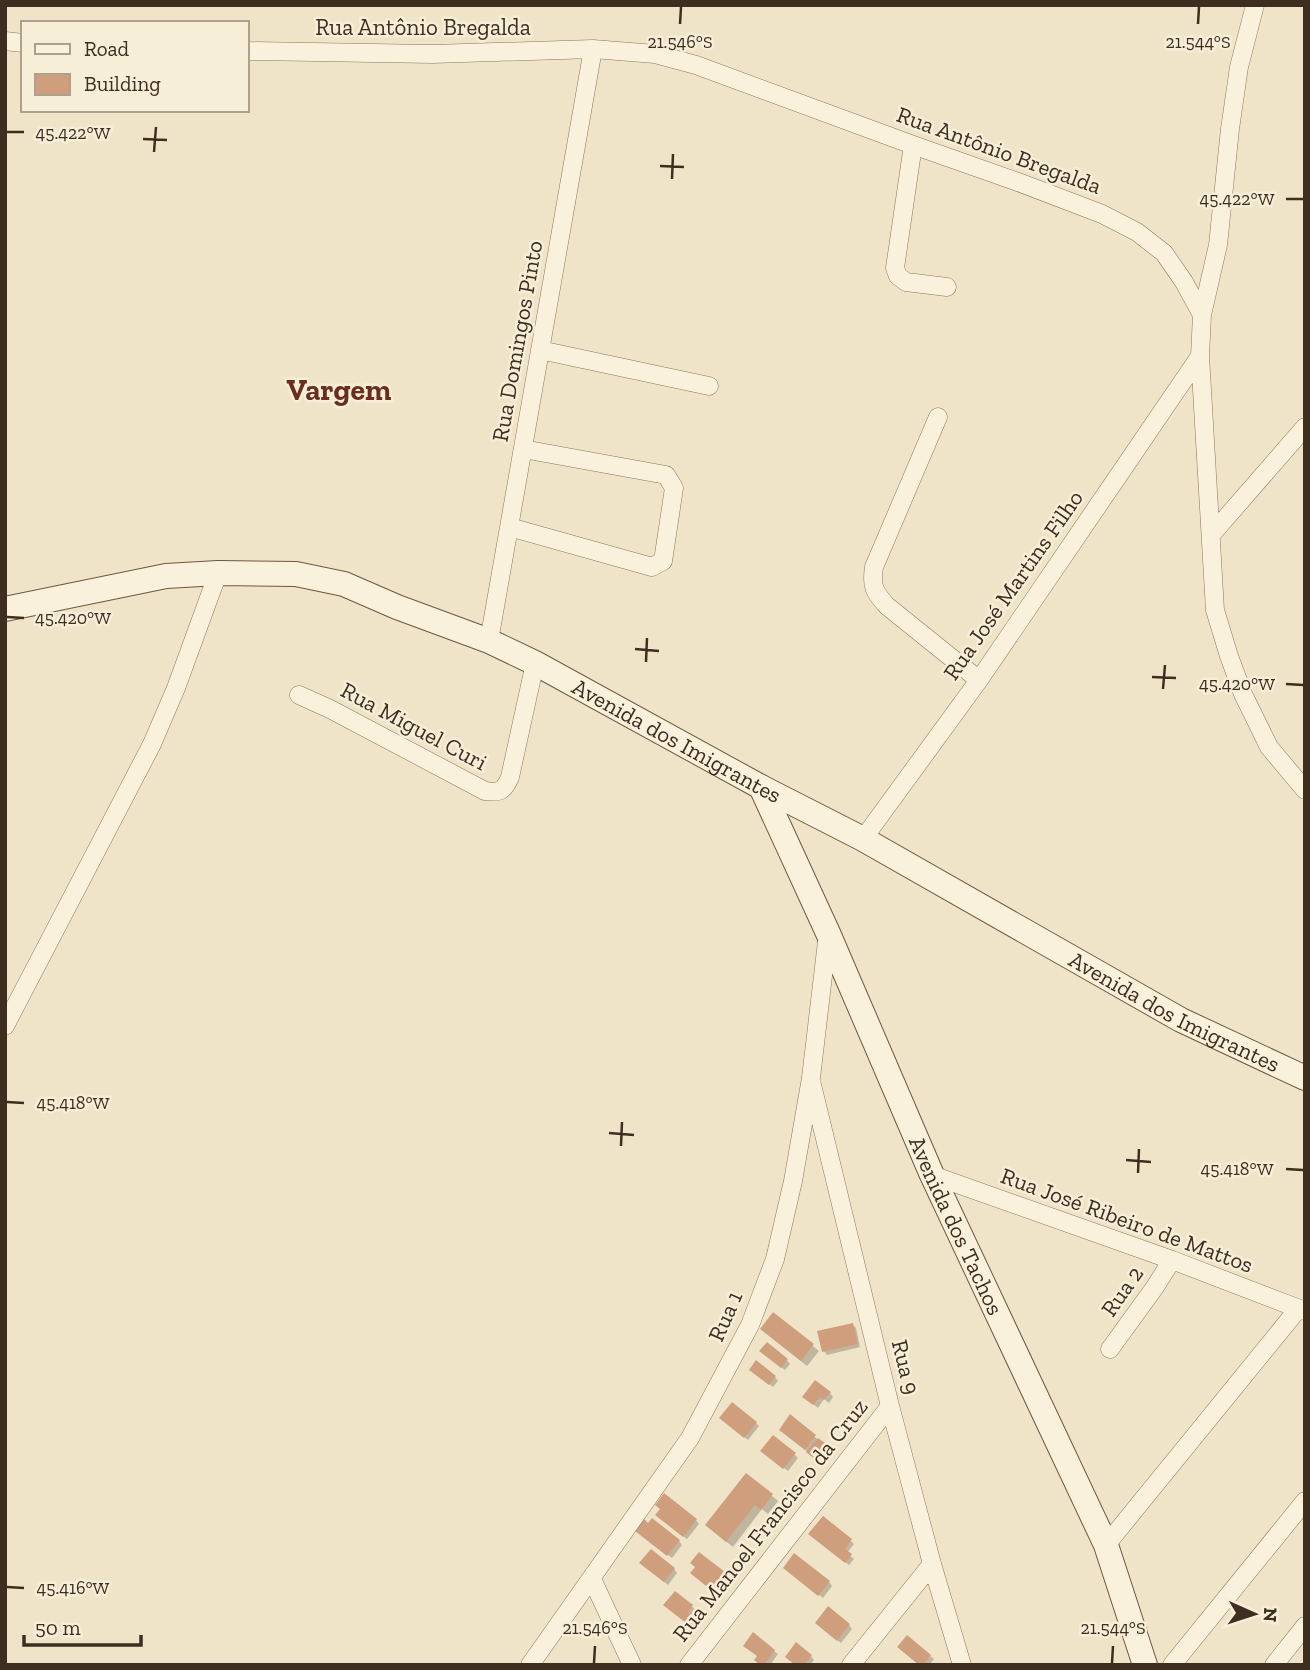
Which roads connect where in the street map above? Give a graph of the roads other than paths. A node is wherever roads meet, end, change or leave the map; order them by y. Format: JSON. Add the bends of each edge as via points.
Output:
{"nodes":[{"id":1,"x":1255,"y":5,"type":"edge"},
{"id":2,"x":593,"y":50,"type":"junction"},
{"id":3,"x":248,"y":51,"type":"edge"},
{"id":4,"x":913,"y":145,"type":"junction"},
{"id":5,"x":947,"y":287,"type":"dead end"},
{"id":6,"x":1202,"y":315,"type":"junction"},
{"id":7,"x":540,"y":350,"type":"junction"},
{"id":8,"x":1200,"y":356,"type":"junction"},
{"id":9,"x":709,"y":386,"type":"dead end"},
{"id":10,"x":938,"y":417,"type":"dead end"},
{"id":11,"x":1305,"y":426,"type":"edge"},
{"id":12,"x":523,"y":449,"type":"junction"},
{"id":13,"x":509,"y":527,"type":"junction"},
{"id":14,"x":1210,"y":535,"type":"junction"},
{"id":15,"x":218,"y":573,"type":"junction"},
{"id":16,"x":5,"y":609,"type":"edge"},
{"id":17,"x":489,"y":641,"type":"junction"},
{"id":18,"x":535,"y":663,"type":"junction"},
{"id":19,"x":979,"y":680,"type":"junction"},
{"id":20,"x":299,"y":695,"type":"dead end"},
{"id":21,"x":761,"y":787,"type":"junction"},
{"id":22,"x":1305,"y":790,"type":"edge"},
{"id":23,"x":863,"y":839,"type":"junction"},
{"id":24,"x":828,"y":933,"type":"junction"},
{"id":25,"x":5,"y":1026,"type":"edge"},
{"id":26,"x":811,"y":1078,"type":"junction"},
{"id":27,"x":1305,"y":1078,"type":"edge"},
{"id":28,"x":932,"y":1175,"type":"junction"},
{"id":29,"x":1172,"y":1260,"type":"junction"},
{"id":30,"x":1301,"y":1310,"type":"edge"},
{"id":31,"x":1110,"y":1349,"type":"dead end"},
{"id":32,"x":890,"y":1406,"type":"junction"},
{"id":33,"x":1305,"y":1501,"type":"edge"},
{"id":34,"x":1106,"y":1545,"type":"junction"},
{"id":35,"x":932,"y":1564,"type":"junction"},
{"id":36,"x":592,"y":1579,"type":"junction"},
{"id":37,"x":1305,"y":1626,"type":"edge"},
{"id":38,"x":530,"y":1665,"type":"edge"},
{"id":39,"x":632,"y":1665,"type":"edge"},
{"id":40,"x":689,"y":1665,"type":"edge"},
{"id":41,"x":852,"y":1665,"type":"edge"},
{"id":42,"x":962,"y":1665,"type":"edge"},
{"id":43,"x":1145,"y":1665,"type":"edge"},
{"id":44,"x":1172,"y":1665,"type":"edge"},
{"id":45,"x":1275,"y":1665,"type":"edge"}],
"edges":[{"from":1,"to":6,"type":"street","via":[[1239,67],[1218,245]]},
{"from":2,"to":3,"type":"street","name":"Rua Antônio Bregalda","via":[[432,54]]},
{"from":2,"to":4,"type":"street","name":"Rua Antônio Bregalda","via":[[655,54],[696,65]]},
{"from":2,"to":7,"type":"street","name":"Rua Domingos Pinto"},
{"from":4,"to":5,"type":"street","via":[[895,268],[906,282]]},
{"from":4,"to":6,"type":"street","name":"Rua Antônio Bregalda","via":[[1018,182],[1137,232],[1164,253]]},
{"from":6,"to":8,"type":"street"},
{"from":7,"to":9,"type":"street"},
{"from":7,"to":12,"type":"street","name":"Rua Domingos Pinto"},
{"from":8,"to":14,"type":"street"},
{"from":8,"to":19,"type":"street","name":"Rua José Martins Filho"},
{"from":10,"to":19,"type":"street","via":[[874,567],[872,582],[887,606]]},
{"from":11,"to":14,"type":"street"},
{"from":12,"to":13,"type":"street","name":"Rua Domingos Pinto"},
{"from":12,"to":13,"type":"street","via":[[666,475],[674,488],[663,561],[652,567]]},
{"from":13,"to":17,"type":"street","name":"Rua Domingos Pinto"},
{"from":14,"to":22,"type":"street","via":[[1215,610],[1228,656],[1269,747]]},
{"from":15,"to":16,"type":"street","name":"Avenida dos Imigrantes","via":[[166,576]]},
{"from":15,"to":17,"type":"street","name":"Avenida dos Imigrantes","via":[[296,574],[344,584]]},
{"from":15,"to":25,"type":"street","via":[[152,744]]},
{"from":17,"to":18,"type":"street","name":"Avenida dos Imigrantes"},
{"from":18,"to":20,"type":"street","name":"Rua Miguel Curi","via":[[510,777],[506,787],[496,793]]},
{"from":18,"to":21,"type":"street","name":"Avenida dos Imigrantes"},
{"from":19,"to":23,"type":"street","name":"Rua José Martins Filho"},
{"from":21,"to":23,"type":"street","name":"Avenida dos Imigrantes"},
{"from":21,"to":24,"type":"street","name":"Avenida dos Tachos"},
{"from":23,"to":27,"type":"street","name":"Avenida dos Imigrantes","via":[[1181,1020]]},
{"from":24,"to":26,"type":"street","name":"Rua 1"},
{"from":24,"to":28,"type":"street","name":"Avenida dos Tachos"},
{"from":26,"to":32,"type":"street","name":"Rua 9"},
{"from":26,"to":36,"type":"street","name":"Rua 1","via":[[775,1259],[750,1325],[690,1438]]},
{"from":28,"to":29,"type":"street","name":"Rua José Ribeiro de Mattos"},
{"from":28,"to":34,"type":"street","name":"Avenida dos Tachos"},
{"from":29,"to":30,"type":"street","name":"Rua José Ribeiro de Mattos"},
{"from":29,"to":31,"type":"street","name":"Rua 2"},
{"from":30,"to":34,"type":"street"},
{"from":32,"to":35,"type":"street","name":"Rua 9"},
{"from":32,"to":40,"type":"street","name":"Rua Manoel Francisco da Cruz"},
{"from":33,"to":44,"type":"street"},
{"from":34,"to":43,"type":"street","name":"Avenida dos Tachos"},
{"from":35,"to":41,"type":"street"},
{"from":35,"to":42,"type":"street","name":"Rua 9"},
{"from":36,"to":38,"type":"street","name":"Rua 1"},
{"from":36,"to":39,"type":"street"},
{"from":37,"to":45,"type":"street"}]}
